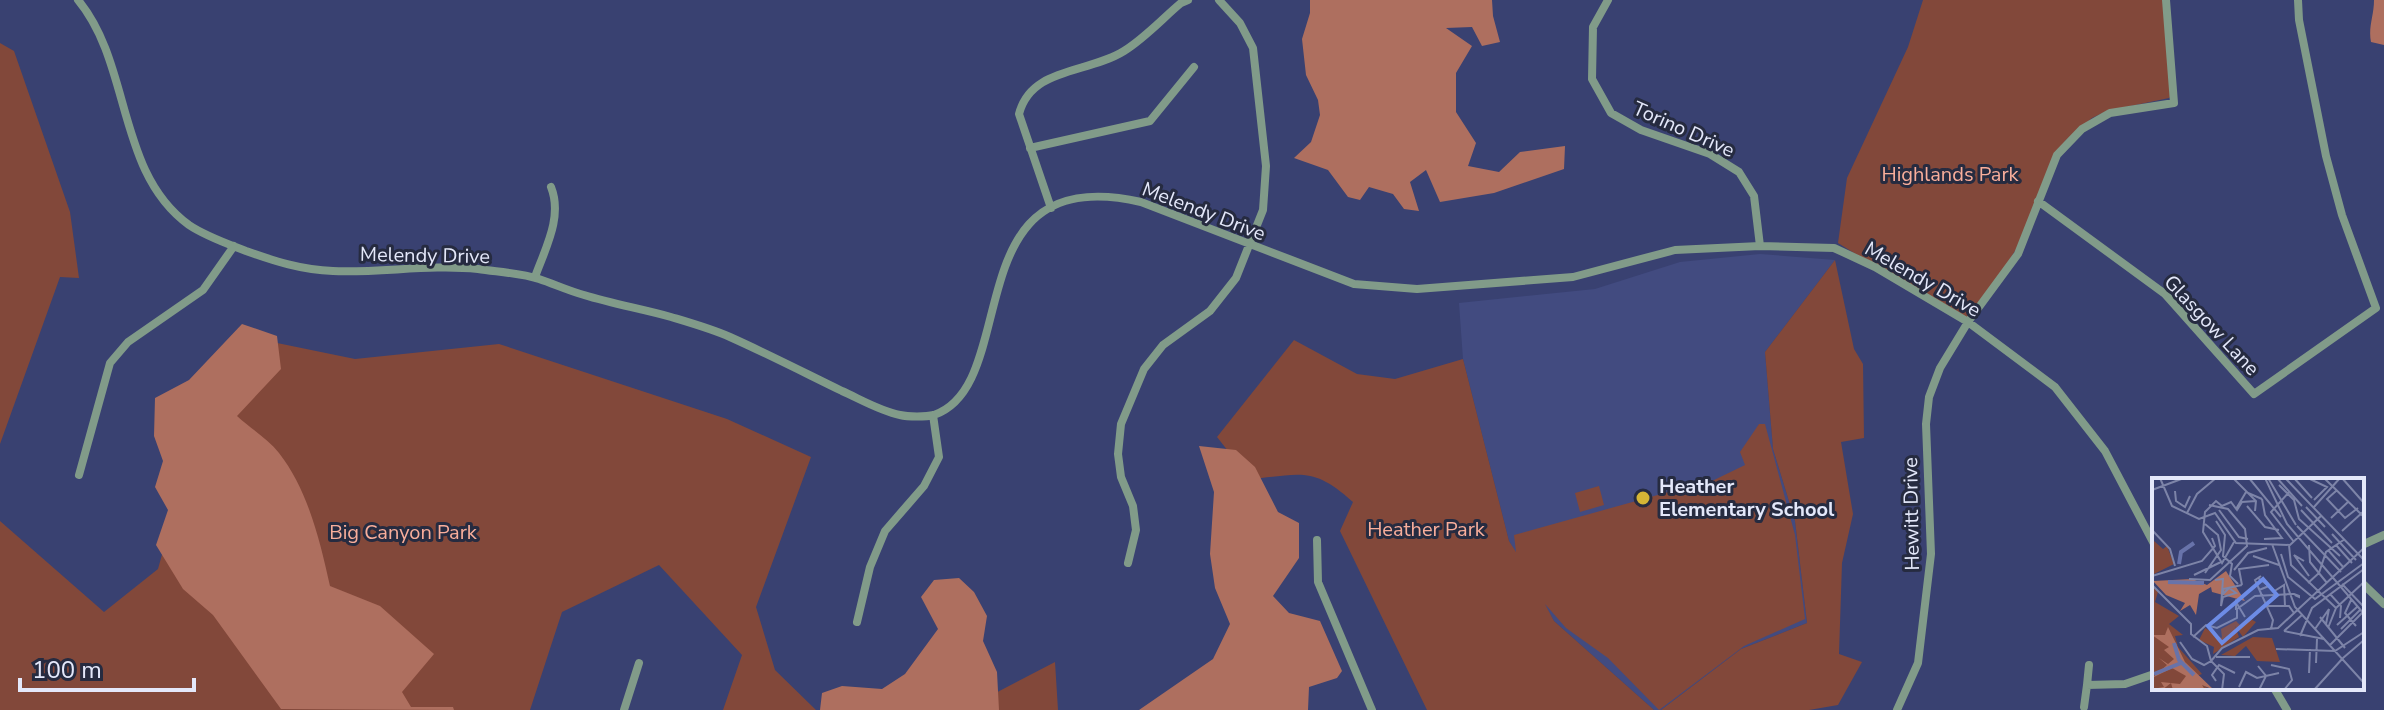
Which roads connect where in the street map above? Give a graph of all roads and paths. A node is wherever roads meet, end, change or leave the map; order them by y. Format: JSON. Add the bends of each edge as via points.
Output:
{"nodes":[{"id":1,"x":78,"y":0,"type":"edge"},
{"id":2,"x":1188,"y":0,"type":"edge"},
{"id":3,"x":1219,"y":0,"type":"edge"},
{"id":4,"x":1608,"y":0,"type":"edge"},
{"id":5,"x":2166,"y":0,"type":"edge"},
{"id":6,"x":2298,"y":0,"type":"edge"},
{"id":7,"x":1194,"y":67,"type":"dead end"},
{"id":8,"x":1030,"y":148,"type":"junction"},
{"id":9,"x":551,"y":187,"type":"dead end"},
{"id":10,"x":2038,"y":201,"type":"junction"},
{"id":11,"x":1051,"y":208,"type":"junction"},
{"id":12,"x":234,"y":246,"type":"junction"},
{"id":13,"x":1249,"y":246,"type":"junction"},
{"id":14,"x":1760,"y":246,"type":"junction"},
{"id":15,"x":535,"y":277,"type":"junction"},
{"id":16,"x":1968,"y":322,"type":"junction"},
{"id":17,"x":933,"y":415,"type":"junction"},
{"id":18,"x":79,"y":475,"type":"dead end"},
{"id":19,"x":2384,"y":535,"type":"edge"},
{"id":20,"x":1317,"y":540,"type":"dead end"},
{"id":21,"x":2152,"y":540,"type":"edge"},
{"id":22,"x":2364,"y":544,"type":"edge"},
{"id":23,"x":1128,"y":563,"type":"dead end"},
{"id":24,"x":2364,"y":585,"type":"edge"},
{"id":25,"x":2384,"y":604,"type":"edge"},
{"id":26,"x":857,"y":622,"type":"dead end"},
{"id":27,"x":639,"y":663,"type":"dead end"},
{"id":28,"x":2089,"y":665,"type":"dead end"},
{"id":29,"x":2152,"y":675,"type":"edge"},
{"id":30,"x":2087,"y":685,"type":"junction"},
{"id":31,"x":2275,"y":690,"type":"edge"},
{"id":32,"x":2084,"y":707,"type":"dead end"},
{"id":33,"x":624,"y":710,"type":"edge"},
{"id":34,"x":1372,"y":710,"type":"edge"},
{"id":35,"x":1897,"y":710,"type":"edge"},
{"id":36,"x":2287,"y":710,"type":"edge"}],
"edges":[{"from":1,"to":12,"type":"street","name":"Melendy Drive","via":[[99,31],[143,165],[161,199],[190,226]]},
{"from":2,"to":8,"type":"street","via":[[1126,49],[1041,81],[1029,91],[1019,114]]},
{"from":3,"to":13,"type":"street","via":[[1253,48],[1266,166],[1263,210]]},
{"from":4,"to":14,"type":"street","name":"Torino Drive","via":[[1593,27],[1592,79],[1611,113],[1641,130],[1710,154],[1739,172],[1754,196]]},
{"from":5,"to":10,"type":"street","name":"Hewitt Drive","via":[[2174,103],[2110,113],[2082,129],[2057,155]]},
{"from":6,"to":10,"type":"street","name":"Glasgow Lane","via":[[2326,156],[2376,308],[2254,394],[2165,294]]},
{"from":7,"to":8,"type":"street","via":[[1150,121]]},
{"from":8,"to":11,"type":"street"},
{"from":9,"to":15,"type":"street","via":[[555,222]]},
{"from":10,"to":16,"type":"street","name":"Hewitt Drive","via":[[2018,254]]},
{"from":11,"to":13,"type":"street","name":"Melendy Drive","via":[[1093,196],[1119,197]]},
{"from":11,"to":17,"type":"street","name":"Melendy Drive","via":[[1016,241],[1001,274],[974,372],[957,399]]},
{"from":12,"to":15,"type":"street","name":"Melendy Drive","via":[[282,264],[331,271],[473,269]]},
{"from":12,"to":18,"type":"street","via":[[203,290],[128,342],[110,363]]},
{"from":13,"to":14,"type":"street","name":"Melendy Drive","via":[[1354,284],[1417,289],[1559,279],[1675,250]]},
{"from":13,"to":23,"type":"street","via":[[1236,278],[1210,311],[1163,345],[1144,369],[1121,424],[1121,477],[1136,530]]},
{"from":14,"to":16,"type":"street","name":"Melendy Drive","via":[[1834,248]]},
{"from":15,"to":17,"type":"street","name":"Melendy Drive","via":[[727,336],[901,416]]},
{"from":16,"to":21,"type":"street","name":"Melendy Drive","via":[[2055,387],[2105,451]]},
{"from":16,"to":35,"type":"street","name":"Hewitt Drive","via":[[1929,397],[1931,554],[1918,663]]},
{"from":17,"to":26,"type":"street","via":[[939,457],[924,486],[885,531]]},
{"from":19,"to":22,"type":"street"},
{"from":20,"to":34,"type":"street","via":[[1318,582]]},
{"from":24,"to":25,"type":"street"},
{"from":27,"to":33,"type":"street"},
{"from":28,"to":30,"type":"street"},
{"from":29,"to":30,"type":"street","via":[[2125,684]]},
{"from":30,"to":32,"type":"street"},
{"from":31,"to":36,"type":"street"}]}
